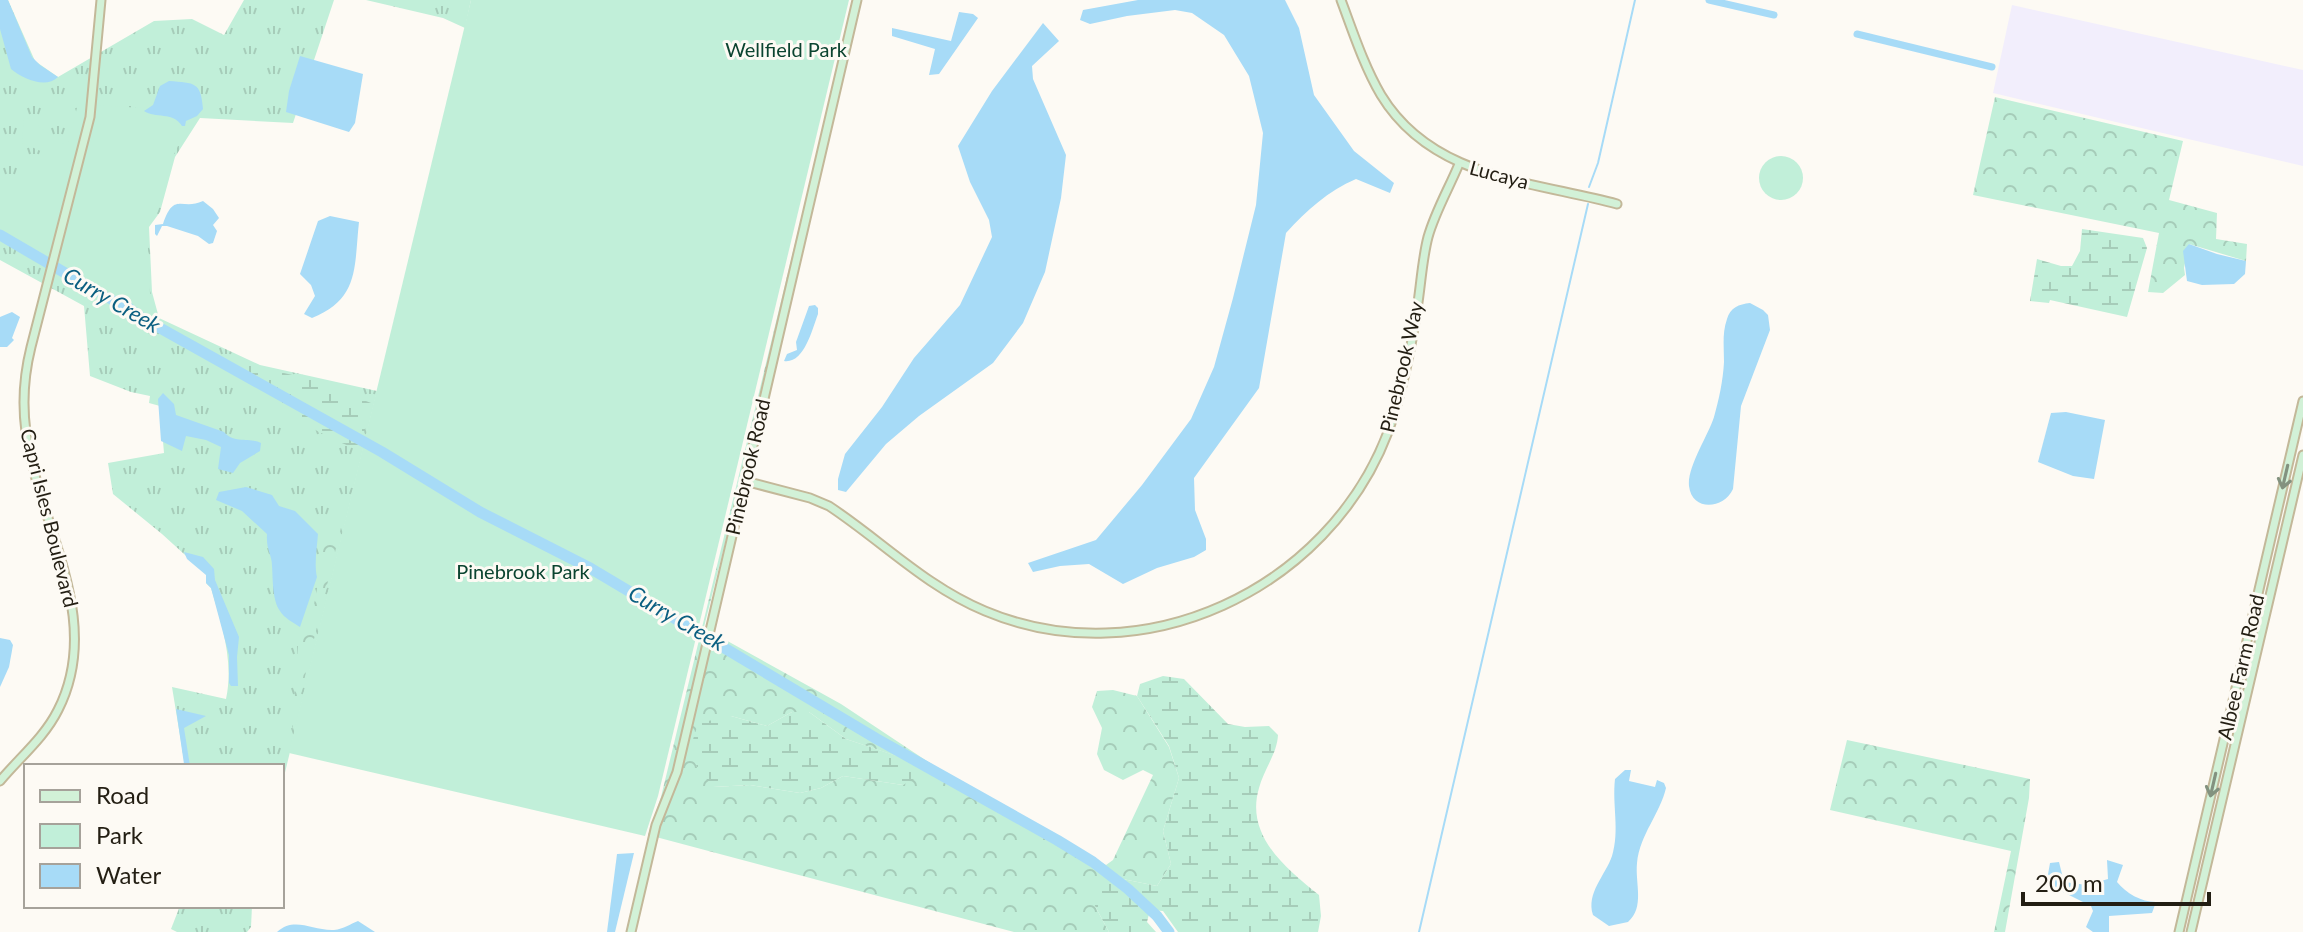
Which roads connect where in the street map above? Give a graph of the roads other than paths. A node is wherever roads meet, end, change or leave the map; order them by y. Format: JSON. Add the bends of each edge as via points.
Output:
{"nodes":[{"id":1,"x":101,"y":0,"type":"edge"},
{"id":2,"x":857,"y":0,"type":"edge"},
{"id":3,"x":1341,"y":0,"type":"edge"},
{"id":4,"x":1459,"y":164,"type":"junction"},
{"id":5,"x":1617,"y":204,"type":"dead end"},
{"id":6,"x":2303,"y":401,"type":"edge"},
{"id":7,"x":2303,"y":455,"type":"edge"},
{"id":8,"x":745,"y":481,"type":"junction"},
{"id":9,"x":2268,"y":552,"type":"junction"},
{"id":10,"x":2280,"y":555,"type":"junction"},
{"id":11,"x":0,"y":781,"type":"edge"},
{"id":12,"x":631,"y":932,"type":"edge"},
{"id":13,"x":2179,"y":932,"type":"edge"},
{"id":14,"x":2191,"y":932,"type":"edge"}],
"edges":[{"from":1,"to":11,"type":"street","name":"Capri Isles Boulevard","via":[[90,117],[27,360],[24,414],[72,604],[75,653],[52,721]]},
{"from":2,"to":8,"type":"street","name":"Pinebrook Road"},
{"from":3,"to":4,"type":"street","name":"Lucaya","via":[[1386,102],[1421,141]]},
{"from":4,"to":5,"type":"street","name":"Lucaya"},
{"from":4,"to":8,"type":"street","name":"Pinebrook Way","via":[[1430,231],[1398,398],[1370,471],[1335,523],[1300,558],[1259,588],[1214,611],[1172,625],[1116,633],[1067,632],[1007,620],[941,590],[829,506]]},
{"from":6,"to":9,"type":"street","name":"Albee Farm Road","one_way":true},
{"from":7,"to":10,"type":"street","name":"Albee Farm Road"},
{"from":8,"to":12,"type":"street","name":"Pinebrook Road","via":[[675,778],[656,825]]},
{"from":9,"to":10,"type":"street"},
{"from":9,"to":13,"type":"street","name":"Albee Farm Road","one_way":true},
{"from":10,"to":14,"type":"street","name":"Albee Farm Road"}]}
